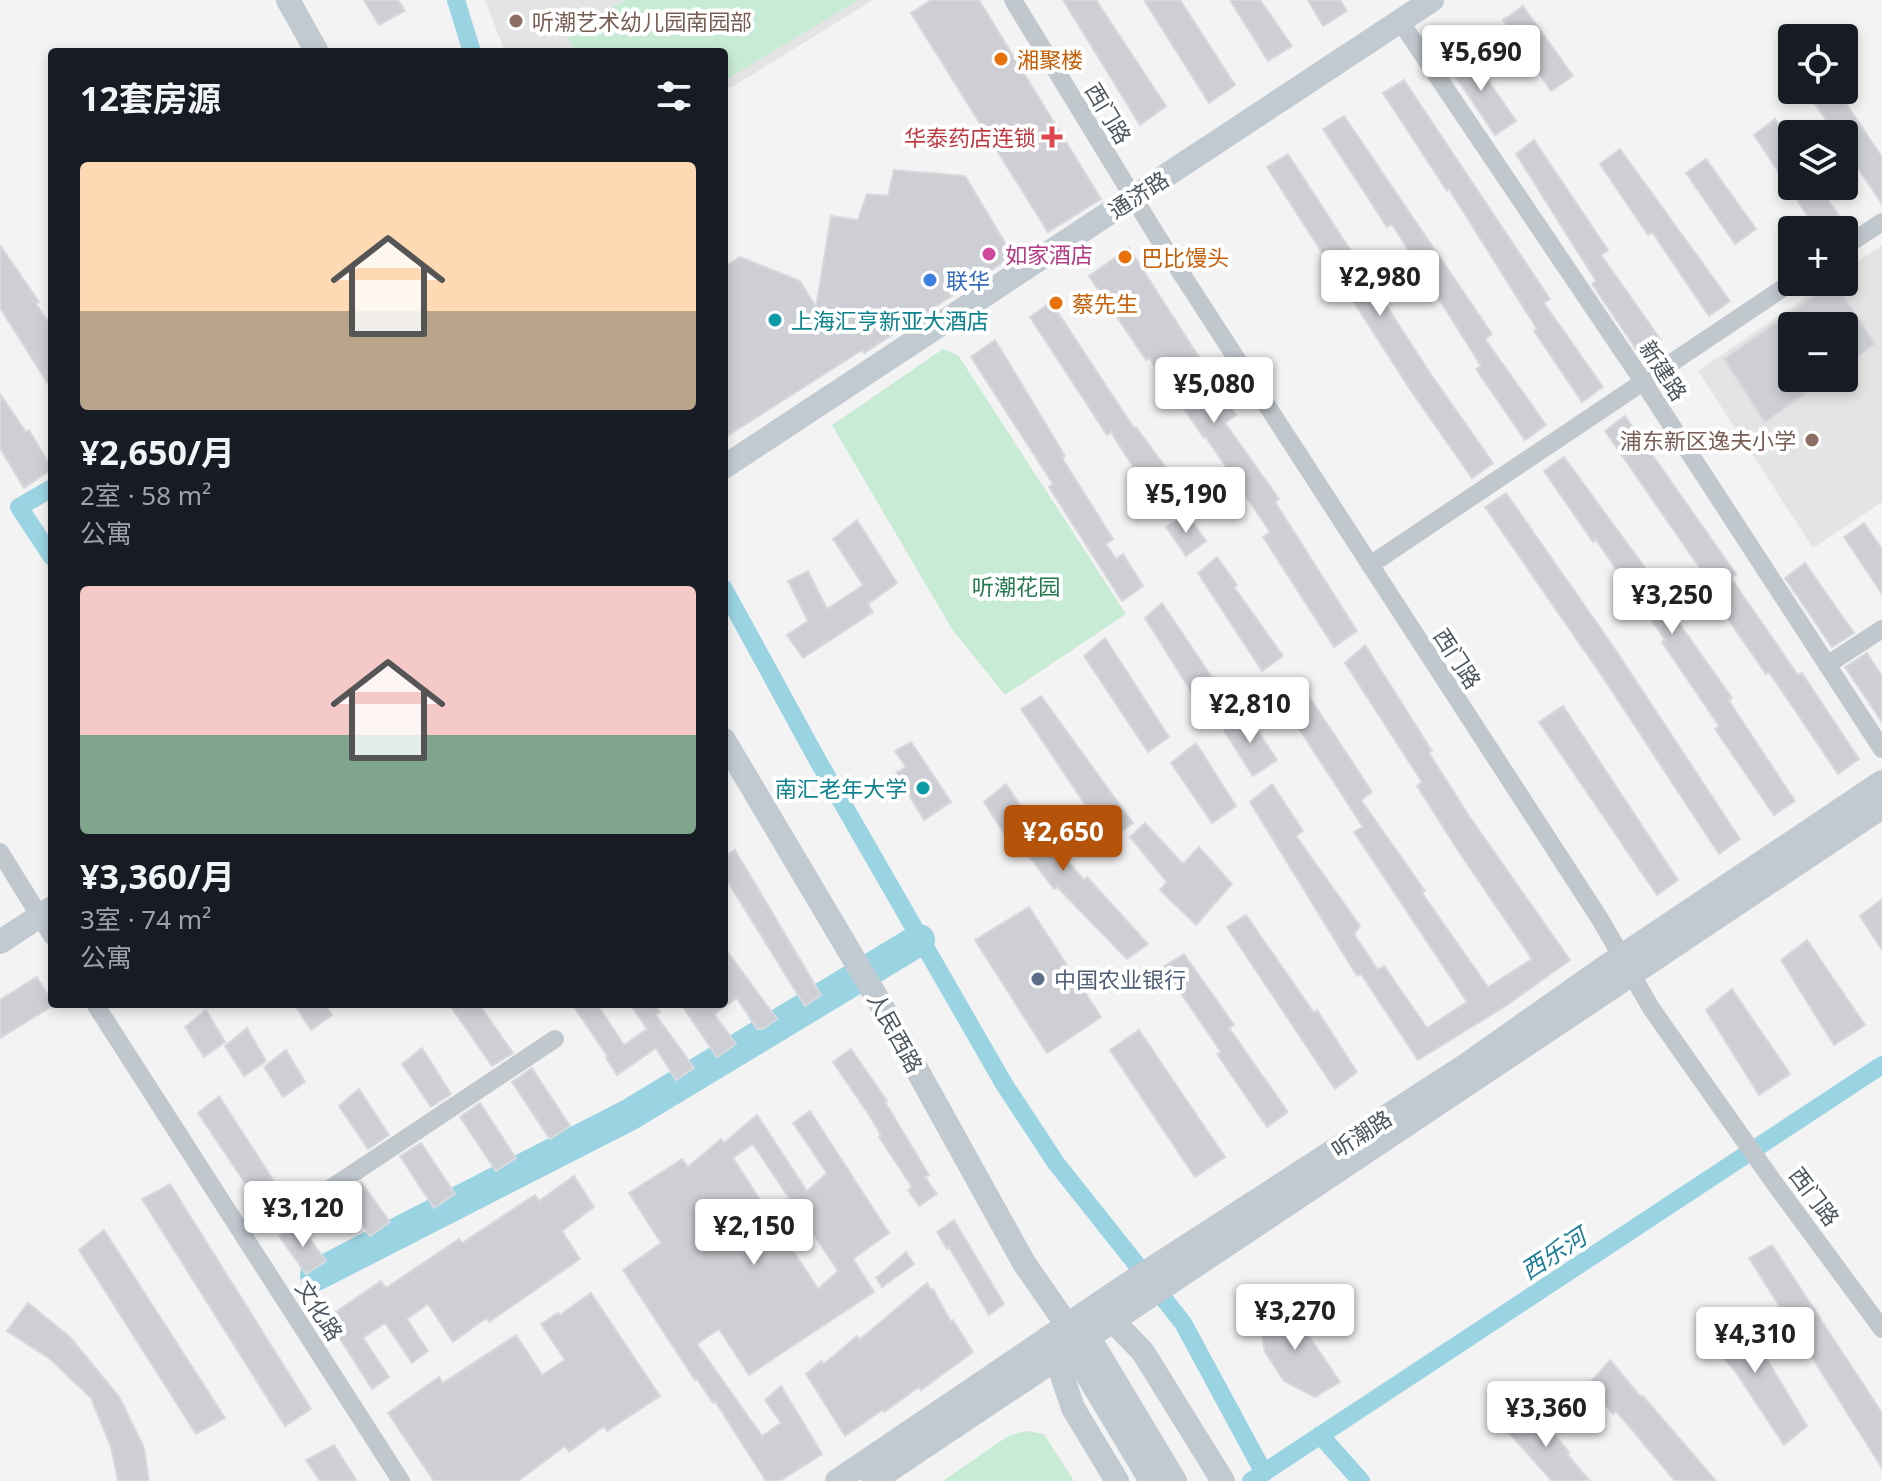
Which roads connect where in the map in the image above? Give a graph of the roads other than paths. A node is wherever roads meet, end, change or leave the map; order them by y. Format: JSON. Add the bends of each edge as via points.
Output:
{"nodes":[{"id":1,"x":288,"y":0,"type":"edge"},
{"id":2,"x":1013,"y":0,"type":"edge"},
{"id":3,"x":1431,"y":0,"type":"edge"},
{"id":4,"x":1400,"y":21,"type":"junction"},
{"id":5,"x":315,"y":48,"type":"edge"},
{"id":6,"x":1132,"y":197,"type":"junction"},
{"id":7,"x":1882,"y":222,"type":"edge"},
{"id":8,"x":1858,"y":238,"type":"edge"},
{"id":9,"x":1778,"y":291,"type":"edge"},
{"id":10,"x":1642,"y":380,"type":"junction"},
{"id":11,"x":728,"y":464,"type":"edge"},
{"id":12,"x":1370,"y":565,"type":"junction"},
{"id":13,"x":1882,"y":629,"type":"edge"},
{"id":14,"x":1827,"y":665,"type":"junction"},
{"id":15,"x":728,"y":747,"type":"edge"},
{"id":16,"x":1882,"y":749,"type":"edge"},
{"id":17,"x":1882,"y":782,"type":"edge"},
{"id":18,"x":1882,"y":807,"type":"edge"},
{"id":19,"x":0,"y":852,"type":"edge"},
{"id":20,"x":48,"y":920,"type":"edge"},
{"id":21,"x":0,"y":942,"type":"edge"},
{"id":22,"x":1627,"y":965,"type":"junction"},
{"id":23,"x":98,"y":1008,"type":"edge"},
{"id":24,"x":555,"y":1039,"type":"dead end"},
{"id":25,"x":277,"y":1224,"type":"dead end"},
{"id":26,"x":1141,"y":1288,"type":"junction"},
{"id":27,"x":1112,"y":1320,"type":"junction"},
{"id":28,"x":1882,"y":1329,"type":"edge"},
{"id":29,"x":1070,"y":1342,"type":"junction"},
{"id":30,"x":1217,"y":1472,"type":"edge"},
{"id":31,"x":401,"y":1481,"type":"edge"},
{"id":32,"x":837,"y":1481,"type":"edge"},
{"id":33,"x":873,"y":1481,"type":"edge"},
{"id":34,"x":1117,"y":1481,"type":"edge"},
{"id":35,"x":1151,"y":1481,"type":"edge"},
{"id":36,"x":1175,"y":1481,"type":"edge"}],
"edges":[{"from":1,"to":5,"type":"main road"},
{"from":2,"to":6,"type":"street","name":"西门路"},
{"from":3,"to":4,"type":"main road","name":"通济路"},
{"from":4,"to":6,"type":"main road","name":"通济路"},
{"from":4,"to":10,"type":"street","name":"新建路"},
{"from":6,"to":11,"type":"main road","name":"通济路"},
{"from":6,"to":12,"type":"street","name":"西门路"},
{"from":7,"to":8,"type":"street"},
{"from":9,"to":10,"type":"street"},
{"from":10,"to":12,"type":"street"},
{"from":10,"to":14,"type":"street","name":"新建路"},
{"from":12,"to":22,"type":"street","name":"西门路"},
{"from":13,"to":14,"type":"street"},
{"from":14,"to":16,"type":"street","name":"新建路"},
{"from":15,"to":29,"type":"main road","name":"人民西路"},
{"from":17,"to":22,"type":"main road","name":"听潮路"},
{"from":18,"to":22,"type":"main road","name":"听潮路"},
{"from":19,"to":20,"type":"street"},
{"from":20,"to":21,"type":"main road"},
{"from":22,"to":26,"type":"main road","name":"听潮路","via":[[1486,1074]]},
{"from":22,"to":28,"type":"street","name":"西门路","via":[[1651,1008]]},
{"from":23,"to":31,"type":"street","name":"文化路"},
{"from":24,"to":25,"type":"street"},
{"from":26,"to":27,"type":"main road","name":"听潮路"},
{"from":26,"to":29,"type":"main road","name":"听潮路"},
{"from":27,"to":29,"type":"main road"},
{"from":27,"to":30,"type":"main road","via":[[1143,1352]]},
{"from":29,"to":32,"type":"main road","name":"听潮路"},
{"from":29,"to":33,"type":"main road","name":"听潮路"},
{"from":29,"to":34,"type":"main road","name":"人民西路","via":[[1073,1408]]},
{"from":29,"to":35,"type":"main road","name":"人民西路"},
{"from":29,"to":36,"type":"main road","name":"人民西路"}]}
